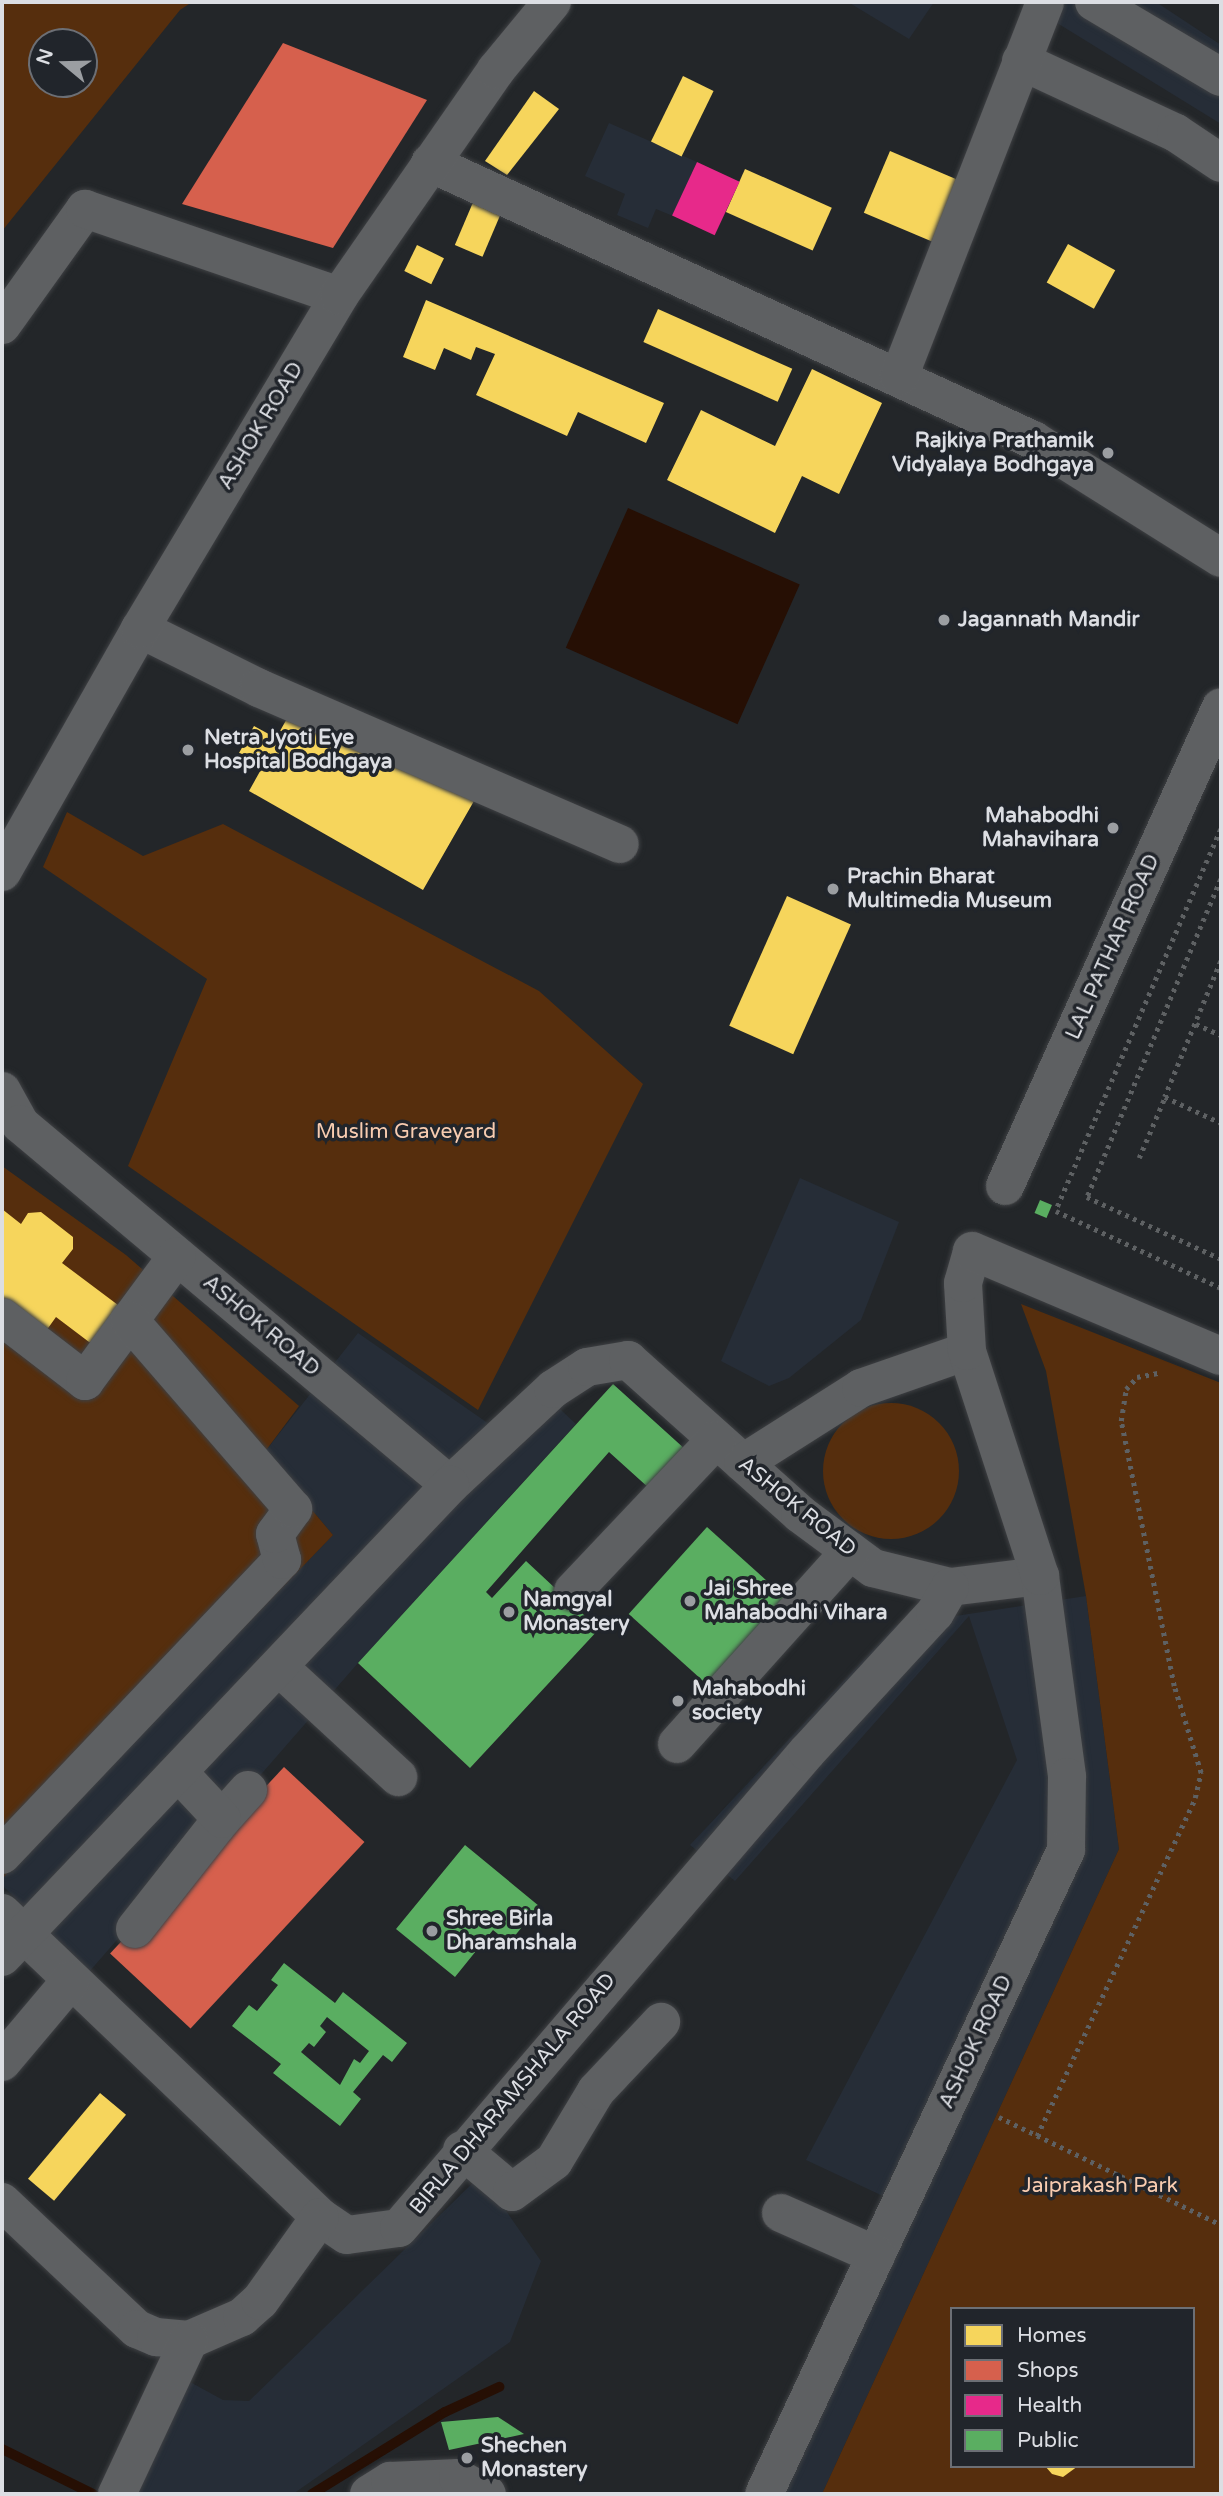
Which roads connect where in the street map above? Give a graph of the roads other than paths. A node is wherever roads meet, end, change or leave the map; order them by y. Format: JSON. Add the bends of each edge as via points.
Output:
{"nodes":[{"id":1,"x":552,"y":2,"type":"edge"},
{"id":2,"x":1045,"y":2,"type":"edge"},
{"id":3,"x":1102,"y":4,"type":"edge"},
{"id":4,"x":1021,"y":61,"type":"junction"},
{"id":5,"x":1221,"y":77,"type":"edge"},
{"id":6,"x":430,"y":163,"type":"junction"},
{"id":7,"x":1221,"y":163,"type":"edge"},
{"id":8,"x":340,"y":296,"type":"junction"},
{"id":9,"x":2,"y":326,"type":"edge"},
{"id":10,"x":899,"y":377,"type":"junction"},
{"id":11,"x":1221,"y":558,"type":"edge"},
{"id":12,"x":140,"y":629,"type":"junction"},
{"id":13,"x":1221,"y":707,"type":"edge"},
{"id":14,"x":620,"y":844,"type":"dead end"},
{"id":15,"x":2,"y":872,"type":"edge"},
{"id":16,"x":2,"y":1091,"type":"edge"},
{"id":17,"x":1005,"y":1186,"type":"dead end"},
{"id":18,"x":177,"y":1256,"type":"junction"},
{"id":19,"x":2,"y":1317,"type":"edge"},
{"id":20,"x":129,"y":1320,"type":"junction"},
{"id":21,"x":967,"y":1351,"type":"junction"},
{"id":22,"x":1221,"y":1356,"type":"edge"},
{"id":23,"x":729,"y":1451,"type":"junction"},
{"id":24,"x":450,"y":1485,"type":"junction"},
{"id":25,"x":850,"y":1551,"type":"junction"},
{"id":26,"x":1040,"y":1576,"type":"junction"},
{"id":27,"x":950,"y":1587,"type":"junction"},
{"id":28,"x":573,"y":1591,"type":"dead end"},
{"id":29,"x":280,"y":1668,"type":"junction"},
{"id":30,"x":677,"y":1744,"type":"dead end"},
{"id":31,"x":179,"y":1773,"type":"junction"},
{"id":32,"x":398,"y":1777,"type":"dead end"},
{"id":33,"x":248,"y":1790,"type":"dead end"},
{"id":34,"x":222,"y":1819,"type":"junction"},
{"id":35,"x":2,"y":1855,"type":"edge"},
{"id":36,"x":135,"y":1929,"type":"dead end"},
{"id":37,"x":9,"y":1935,"type":"edge"},
{"id":38,"x":71,"y":1980,"type":"junction"},
{"id":39,"x":661,"y":2022,"type":"dead end"},
{"id":40,"x":2,"y":2062,"type":"edge"},
{"id":41,"x":462,"y":2150,"type":"junction"},
{"id":42,"x":2,"y":2202,"type":"edge"},
{"id":43,"x":781,"y":2213,"type":"dead end"},
{"id":44,"x":320,"y":2217,"type":"junction"},
{"id":45,"x":876,"y":2255,"type":"junction"},
{"id":46,"x":189,"y":2340,"type":"junction"},
{"id":47,"x":120,"y":2488,"type":"edge"},
{"id":48,"x":369,"y":2494,"type":"edge"},
{"id":49,"x":487,"y":2494,"type":"edge"},
{"id":50,"x":764,"y":2494,"type":"edge"}],
"edges":[{"from":1,"to":6,"type":"street","name":"ASHOK ROAD","via":[[496,70]]},
{"from":2,"to":4,"type":"street"},
{"from":3,"to":5,"type":"street"},
{"from":4,"to":7,"type":"street","via":[[1176,134]]},
{"from":4,"to":10,"type":"street"},
{"from":6,"to":8,"type":"street","name":"ASHOK ROAD"},
{"from":6,"to":10,"type":"street"},
{"from":8,"to":9,"type":"street","via":[[85,209]]},
{"from":8,"to":12,"type":"street","name":"ASHOK ROAD"},
{"from":10,"to":11,"type":"street","via":[[1033,440],[1122,491]]},
{"from":12,"to":14,"type":"street","via":[[259,688]]},
{"from":12,"to":15,"type":"street","name":"ASHOK ROAD"},
{"from":13,"to":17,"type":"street","name":"LAL PATHAR ROAD"},
{"from":16,"to":18,"type":"street","name":"ASHOK ROAD","via":[[20,1124]]},
{"from":18,"to":20,"type":"street"},
{"from":18,"to":24,"type":"street","name":"ASHOK ROAD"},
{"from":19,"to":20,"type":"street","via":[[85,1381]]},
{"from":20,"to":35,"type":"street","via":[[293,1508],[275,1534],[282,1560]]},
{"from":21,"to":22,"type":"street","via":[[963,1283],[972,1251]]},
{"from":21,"to":23,"type":"street","via":[[861,1388]]},
{"from":21,"to":26,"type":"street"},
{"from":23,"to":24,"type":"street","name":"ASHOK ROAD","via":[[628,1360],[587,1367],[553,1389]]},
{"from":23,"to":25,"type":"street","name":"ASHOK ROAD"},
{"from":23,"to":28,"type":"street"},
{"from":24,"to":29,"type":"street"},
{"from":25,"to":27,"type":"street","name":"ASHOK ROAD","via":[[873,1568]]},
{"from":25,"to":30,"type":"street"},
{"from":26,"to":27,"type":"street","name":"ASHOK ROAD"},
{"from":26,"to":45,"type":"street","name":"ASHOK ROAD","via":[[1067,1777],[1066,1850]]},
{"from":27,"to":41,"type":"street","name":"BIRLA DHARAMSHALA ROAD","via":[[936,1613],[807,1752]]},
{"from":29,"to":31,"type":"street"},
{"from":29,"to":32,"type":"street"},
{"from":31,"to":34,"type":"street"},
{"from":31,"to":37,"type":"street"},
{"from":33,"to":34,"type":"street"},
{"from":34,"to":36,"type":"street"},
{"from":37,"to":38,"type":"street","name":"BIRLA DHARAMSHALA ROAD"},
{"from":38,"to":40,"type":"street"},
{"from":38,"to":44,"type":"street","name":"BIRLA DHARAMSHALA ROAD"},
{"from":39,"to":41,"type":"street","via":[[596,2091],[554,2161],[512,2192]]},
{"from":41,"to":44,"type":"street","name":"BIRLA DHARAMSHALA ROAD","via":[[399,2228],[347,2235]]},
{"from":42,"to":46,"type":"street","via":[[137,2329],[156,2337]]},
{"from":43,"to":45,"type":"street"},
{"from":44,"to":46,"type":"street","via":[[260,2301],[242,2317]]},
{"from":45,"to":50,"type":"street","name":"ASHOK ROAD"},
{"from":46,"to":47,"type":"street"},
{"from":48,"to":49,"type":"street","via":[[390,2481],[458,2478]]}]}
